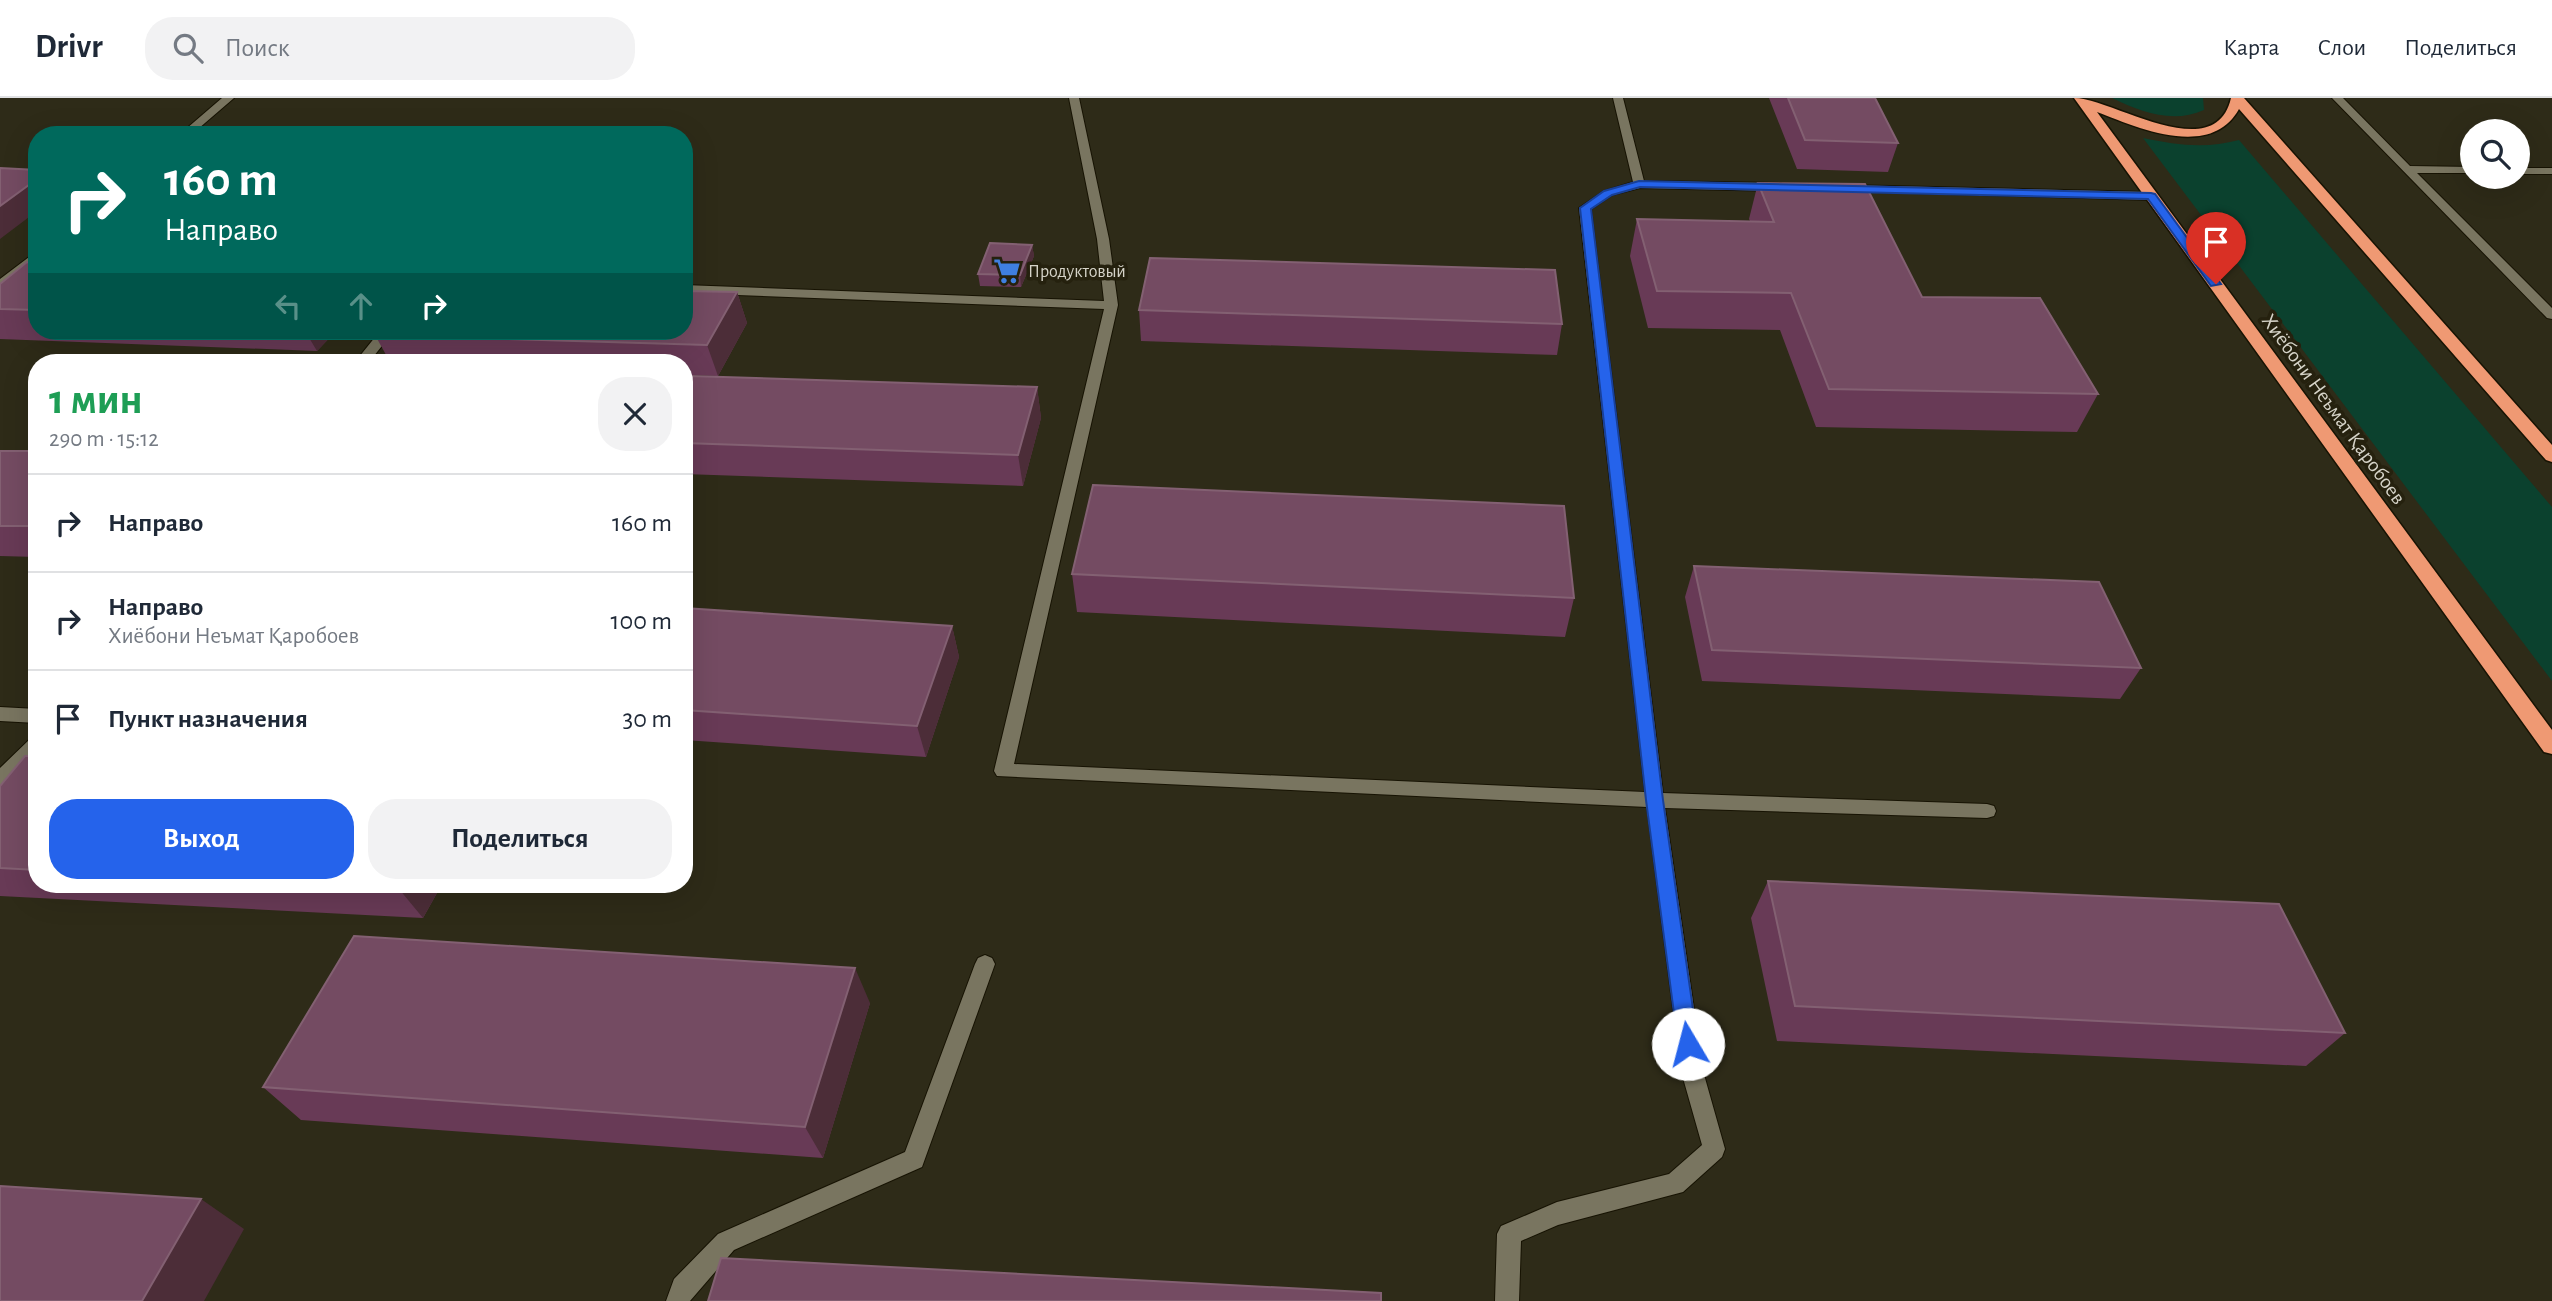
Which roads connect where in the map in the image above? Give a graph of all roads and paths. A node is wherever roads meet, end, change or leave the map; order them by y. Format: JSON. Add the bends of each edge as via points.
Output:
{"nodes":[{"id":1,"x":229,"y":98,"type":"edge"},
{"id":2,"x":1074,"y":98,"type":"edge"},
{"id":3,"x":1618,"y":98,"type":"edge"},
{"id":4,"x":2238,"y":98,"type":"edge"},
{"id":5,"x":2337,"y":98,"type":"edge"},
{"id":6,"x":2081,"y":100,"type":"edge"},
{"id":7,"x":195,"y":126,"type":"edge"},
{"id":8,"x":2406,"y":169,"type":"junction"},
{"id":9,"x":2460,"y":170,"type":"edge"},
{"id":10,"x":2530,"y":171,"type":"edge"},
{"id":11,"x":2552,"y":171,"type":"edge"},
{"id":12,"x":1639,"y":184,"type":"junction"},
{"id":13,"x":1791,"y":188,"type":"edge"},
{"id":14,"x":1833,"y":189,"type":"edge"},
{"id":15,"x":2151,"y":196,"type":"junction"},
{"id":16,"x":28,"y":263,"type":"edge"},
{"id":17,"x":0,"y":286,"type":"edge"},
{"id":18,"x":693,"y":289,"type":"edge"},
{"id":19,"x":1111,"y":305,"type":"junction"},
{"id":20,"x":2552,"y":315,"type":"edge"},
{"id":21,"x":380,"y":340,"type":"edge"},
{"id":22,"x":368,"y":354,"type":"edge"},
{"id":23,"x":2552,"y":456,"type":"edge"},
{"id":24,"x":0,"y":714,"type":"edge"},
{"id":25,"x":28,"y":716,"type":"edge"},
{"id":26,"x":2552,"y":746,"type":"edge"},
{"id":27,"x":28,"y":752,"type":"edge"},
{"id":28,"x":0,"y":779,"type":"edge"},
{"id":29,"x":1655,"y":800,"type":"junction"},
{"id":30,"x":1987,"y":811,"type":"dead end"},
{"id":31,"x":985,"y":964,"type":"dead end"},
{"id":32,"x":678,"y":1301,"type":"edge"},
{"id":33,"x":1507,"y":1301,"type":"edge"}],
"edges":[{"from":1,"to":7,"type":"street"},
{"from":2,"to":19,"type":"street","via":[[1103,239]]},
{"from":3,"to":12,"type":"street"},
{"from":4,"to":6,"type":"highway","via":[[2223,124],[2200,132],[2169,131],[2134,122]]},
{"from":4,"to":23,"type":"highway"},
{"from":5,"to":8,"type":"street"},
{"from":6,"to":15,"type":"highway","name":"Хиёбони Неъмат Қаробоев"},
{"from":8,"to":9,"type":"street"},
{"from":8,"to":20,"type":"street"},
{"from":10,"to":11,"type":"street"},
{"from":12,"to":13,"type":"street"},
{"from":12,"to":29,"type":"street","via":[[1608,193],[1585,208]]},
{"from":14,"to":15,"type":"street"},
{"from":15,"to":26,"type":"highway","name":"Хиёбони Неъмат Қаробоев"},
{"from":16,"to":17,"type":"street"},
{"from":18,"to":19,"type":"street"},
{"from":19,"to":29,"type":"street","via":[[1003,771]]},
{"from":21,"to":22,"type":"street"},
{"from":24,"to":25,"type":"street"},
{"from":27,"to":28,"type":"street"},
{"from":29,"to":30,"type":"street"},
{"from":29,"to":33,"type":"street","via":[[1692,1071],[1714,1149],[1675,1184],[1557,1214],[1509,1234]]},
{"from":31,"to":32,"type":"street","via":[[914,1159],[726,1242],[683,1288]]}]}
